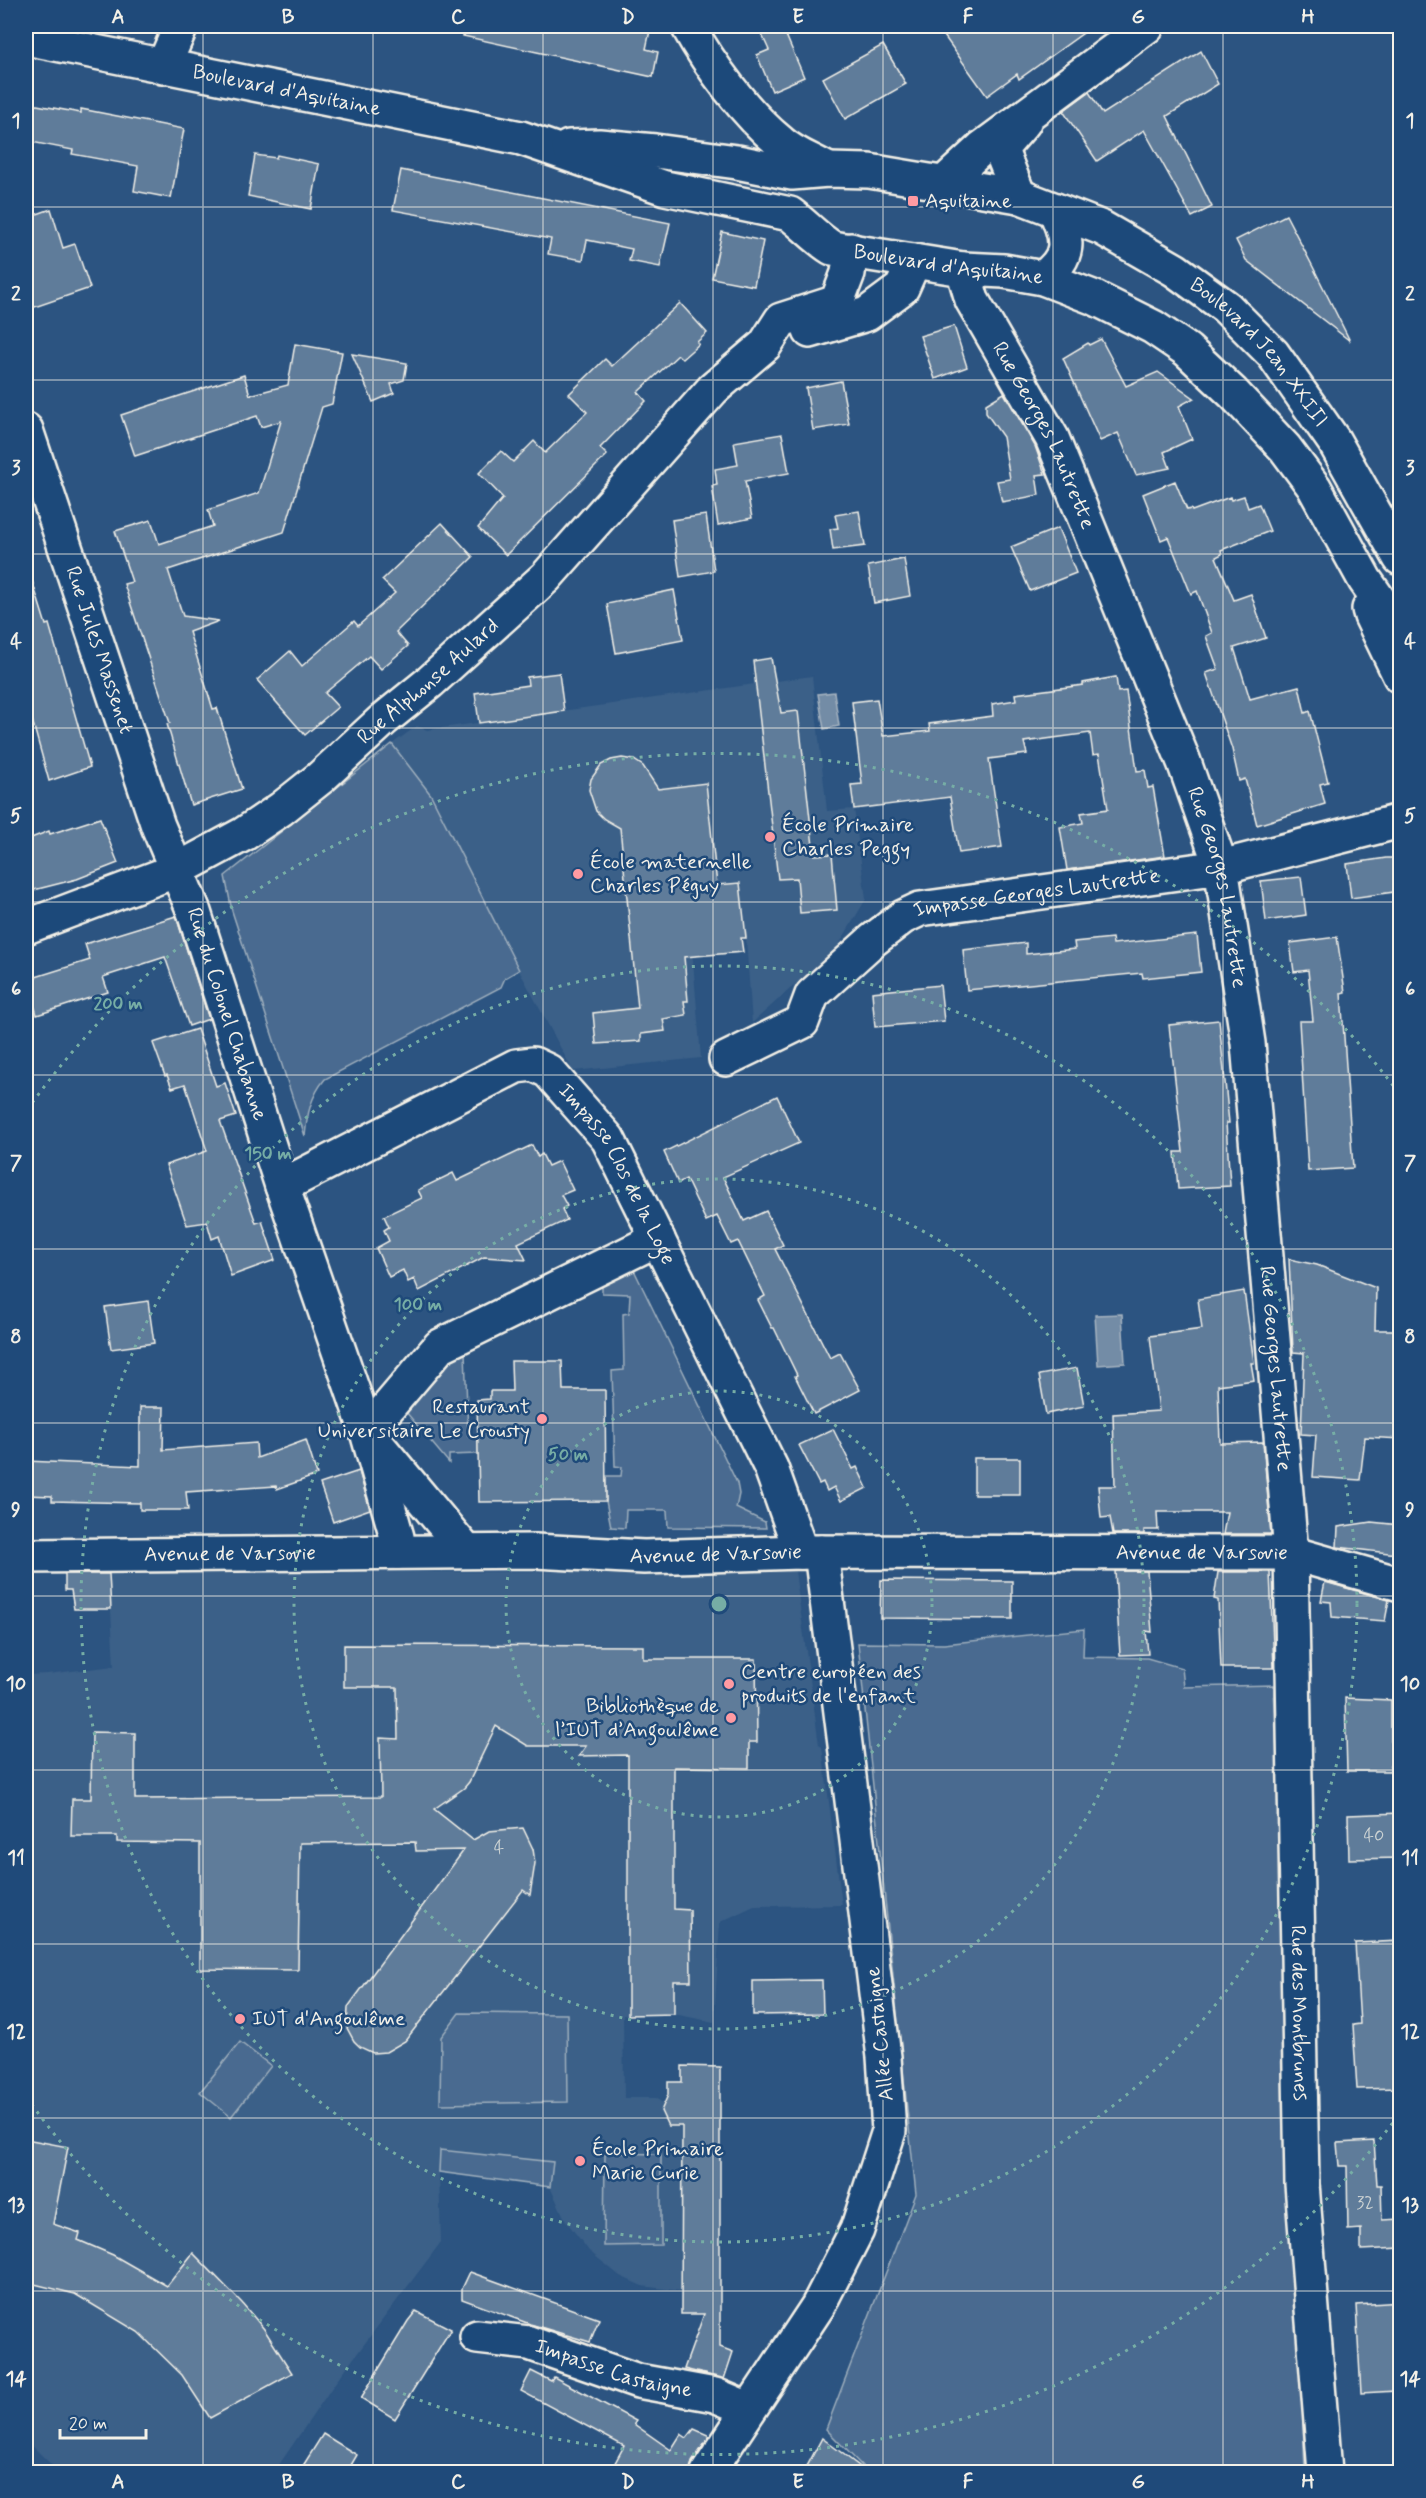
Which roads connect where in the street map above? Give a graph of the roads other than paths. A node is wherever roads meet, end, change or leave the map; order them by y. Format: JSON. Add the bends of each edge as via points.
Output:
{"nodes":[{"id":1,"x":181,"y":26,"type":"edge"},
{"id":2,"x":688,"y":26,"type":"edge"},
{"id":3,"x":1147,"y":26,"type":"edge"},
{"id":4,"x":26,"y":38,"type":"edge"},
{"id":5,"x":163,"y":67,"type":"junction"},
{"id":6,"x":734,"y":94,"type":"junction"},
{"id":7,"x":1035,"y":109,"type":"junction"},
{"id":8,"x":546,"y":148,"type":"junction"},
{"id":9,"x":737,"y":162,"type":"junction"},
{"id":10,"x":828,"y":170,"type":"junction"},
{"id":11,"x":943,"y":184,"type":"junction"},
{"id":12,"x":1018,"y":196,"type":"junction"},
{"id":13,"x":1055,"y":210,"type":"junction"},
{"id":14,"x":806,"y":225,"type":"junction"},
{"id":15,"x":851,"y":250,"type":"junction"},
{"id":16,"x":914,"y":261,"type":"junction"},
{"id":17,"x":963,"y":269,"type":"junction"},
{"id":18,"x":1043,"y":279,"type":"junction"},
{"id":19,"x":765,"y":345,"type":"junction"},
{"id":20,"x":26,"y":430,"type":"edge"},
{"id":21,"x":1401,"y":558,"type":"edge"},
{"id":22,"x":1365,"y":580,"type":"junction"},
{"id":23,"x":1401,"y":630,"type":"edge"},
{"id":24,"x":1401,"y":676,"type":"edge"},
{"id":25,"x":1401,"y":821,"type":"edge"},
{"id":26,"x":1221,"y":867,"type":"junction"},
{"id":27,"x":177,"y":870,"type":"junction"},
{"id":28,"x":26,"y":927,"type":"edge"},
{"id":29,"x":726,"y":1059,"type":"dead end"},
{"id":30,"x":282,"y":1186,"type":"junction"},
{"id":31,"x":658,"y":1239,"type":"junction"},
{"id":32,"x":367,"y":1432,"type":"junction"},
{"id":33,"x":466,"y":1551,"type":"junction"},
{"id":34,"x":398,"y":1552,"type":"junction"},
{"id":35,"x":811,"y":1552,"type":"junction"},
{"id":36,"x":1291,"y":1553,"type":"junction"},
{"id":37,"x":26,"y":1556,"type":"edge"},
{"id":38,"x":1401,"y":1584,"type":"edge"},
{"id":39,"x":477,"y":2337,"type":"dead end"},
{"id":40,"x":748,"y":2409,"type":"junction"},
{"id":41,"x":708,"y":2472,"type":"edge"},
{"id":42,"x":1325,"y":2472,"type":"edge"}],
"edges":[{"from":1,"to":5,"type":"street"},
{"from":2,"to":6,"type":"street"},
{"from":3,"to":7,"type":"street"},
{"from":4,"to":5,"type":"street","name":"Boulevard d'Aquitaine"},
{"from":5,"to":8,"type":"street","name":"Boulevard d'Aquitaine","via":[[521,138]]},
{"from":6,"to":9,"type":"street","via":[[756,142],[751,154]]},
{"from":6,"to":10,"type":"street","via":[[781,143]]},
{"from":7,"to":11,"type":"street","via":[[982,148]]},
{"from":7,"to":12,"type":"street","via":[[1002,153]]},
{"from":8,"to":9,"type":"street","name":"Boulevard d'Aquitaine","via":[[599,146]]},
{"from":8,"to":14,"type":"street","name":"Boulevard d'Aquitaine","via":[[665,188],[790,214]]},
{"from":9,"to":10,"type":"street","name":"Boulevard d'Aquitaine","via":[[792,173]]},
{"from":10,"to":11,"type":"street","name":"Boulevard d'Aquitaine","via":[[869,171]]},
{"from":10,"to":14,"type":"street","via":[[814,187]]},
{"from":11,"to":12,"type":"street","name":"Boulevard d'Aquitaine"},
{"from":12,"to":13,"type":"street","name":"Boulevard d'Aquitaine"},
{"from":13,"to":18,"type":"street","name":"Boulevard d'Aquitaine","via":[[1065,231],[1065,252],[1058,267]]},
{"from":13,"to":21,"type":"street","name":"Boulevard Jean XXIII","via":[[1102,228],[1175,270],[1226,307],[1273,354],[1334,441]]},
{"from":14,"to":15,"type":"street","name":"Boulevard d'Aquitaine","via":[[817,239],[832,248]]},
{"from":15,"to":16,"type":"street","name":"Boulevard d'Aquitaine"},
{"from":15,"to":19,"type":"street","name":"Rue Alphonse Aulard","via":[[848,273],[837,302],[782,320]]},
{"from":16,"to":17,"type":"street","name":"Boulevard d'Aquitaine"},
{"from":16,"to":19,"type":"street","name":"Rue Alphonse Aulard","via":[[902,288],[867,314]]},
{"from":17,"to":18,"type":"street","name":"Boulevard d'Aquitaine","via":[[1004,271]]},
{"from":17,"to":26,"type":"street","name":"Rue Georges Lautrette","via":[[972,300],[1052,438],[1184,762]]},
{"from":18,"to":22,"type":"street","name":"Boulevard Jean XXIII","via":[[1095,298],[1153,327],[1187,350],[1285,447],[1314,487]]},
{"from":19,"to":27,"type":"street","name":"Rue Alphonse Aulard","via":[[713,389],[546,577],[430,682],[281,809]]},
{"from":20,"to":27,"type":"street","name":"Rue Jules Massenet","via":[[158,826]]},
{"from":22,"to":23,"type":"street","name":"Boulevard Jean XXIII"},
{"from":22,"to":24,"type":"street","name":"Boulevard Jean XXIII","via":[[1371,616]]},
{"from":25,"to":26,"type":"street","name":"Impasse Georges Lautrette"},
{"from":26,"to":29,"type":"street","name":"Impasse Georges Lautrette","via":[[920,909],[873,940],[812,995],[801,1022]]},
{"from":26,"to":36,"type":"street","name":"Rue Georges Lautrette","via":[[1248,1043]]},
{"from":27,"to":28,"type":"street","name":"Rue Alphonse Aulard"},
{"from":27,"to":30,"type":"street","name":"Rue du Colonel Chabanne"},
{"from":30,"to":31,"type":"street","name":"Impasse Clos de la Loge","via":[[516,1066],[533,1064],[548,1071],[608,1139]]},
{"from":30,"to":32,"type":"street","name":"Rue du Colonel Chabanne"},
{"from":31,"to":32,"type":"street","via":[[440,1346]]},
{"from":31,"to":35,"type":"street","name":"Impasse Clos de la Loge"},
{"from":32,"to":33,"type":"street","name":"Rue du Colonel Chabanne"},
{"from":32,"to":34,"type":"street","name":"Rue du Colonel Chabanne"},
{"from":33,"to":34,"type":"street","name":"Avenue de Varsovie"},
{"from":33,"to":35,"type":"street","name":"Avenue de Varsovie","via":[[644,1557]]},
{"from":34,"to":37,"type":"street","name":"Avenue de Varsovie"},
{"from":35,"to":36,"type":"street","name":"Avenue de Varsovie"},
{"from":35,"to":40,"type":"street","name":"Allée Castaigne","via":[[883,2045],[889,2132],[857,2230],[818,2306]]},
{"from":36,"to":38,"type":"street","name":"Avenue de Varsovie"},
{"from":36,"to":42,"type":"street","name":"Rue des Montbrunes","via":[[1302,2184]]},
{"from":39,"to":40,"type":"street","name":"Impasse Castaigne","via":[[529,2343],[638,2381],[715,2395]]},
{"from":40,"to":41,"type":"street","name":"Allée Castaigne"}]}
